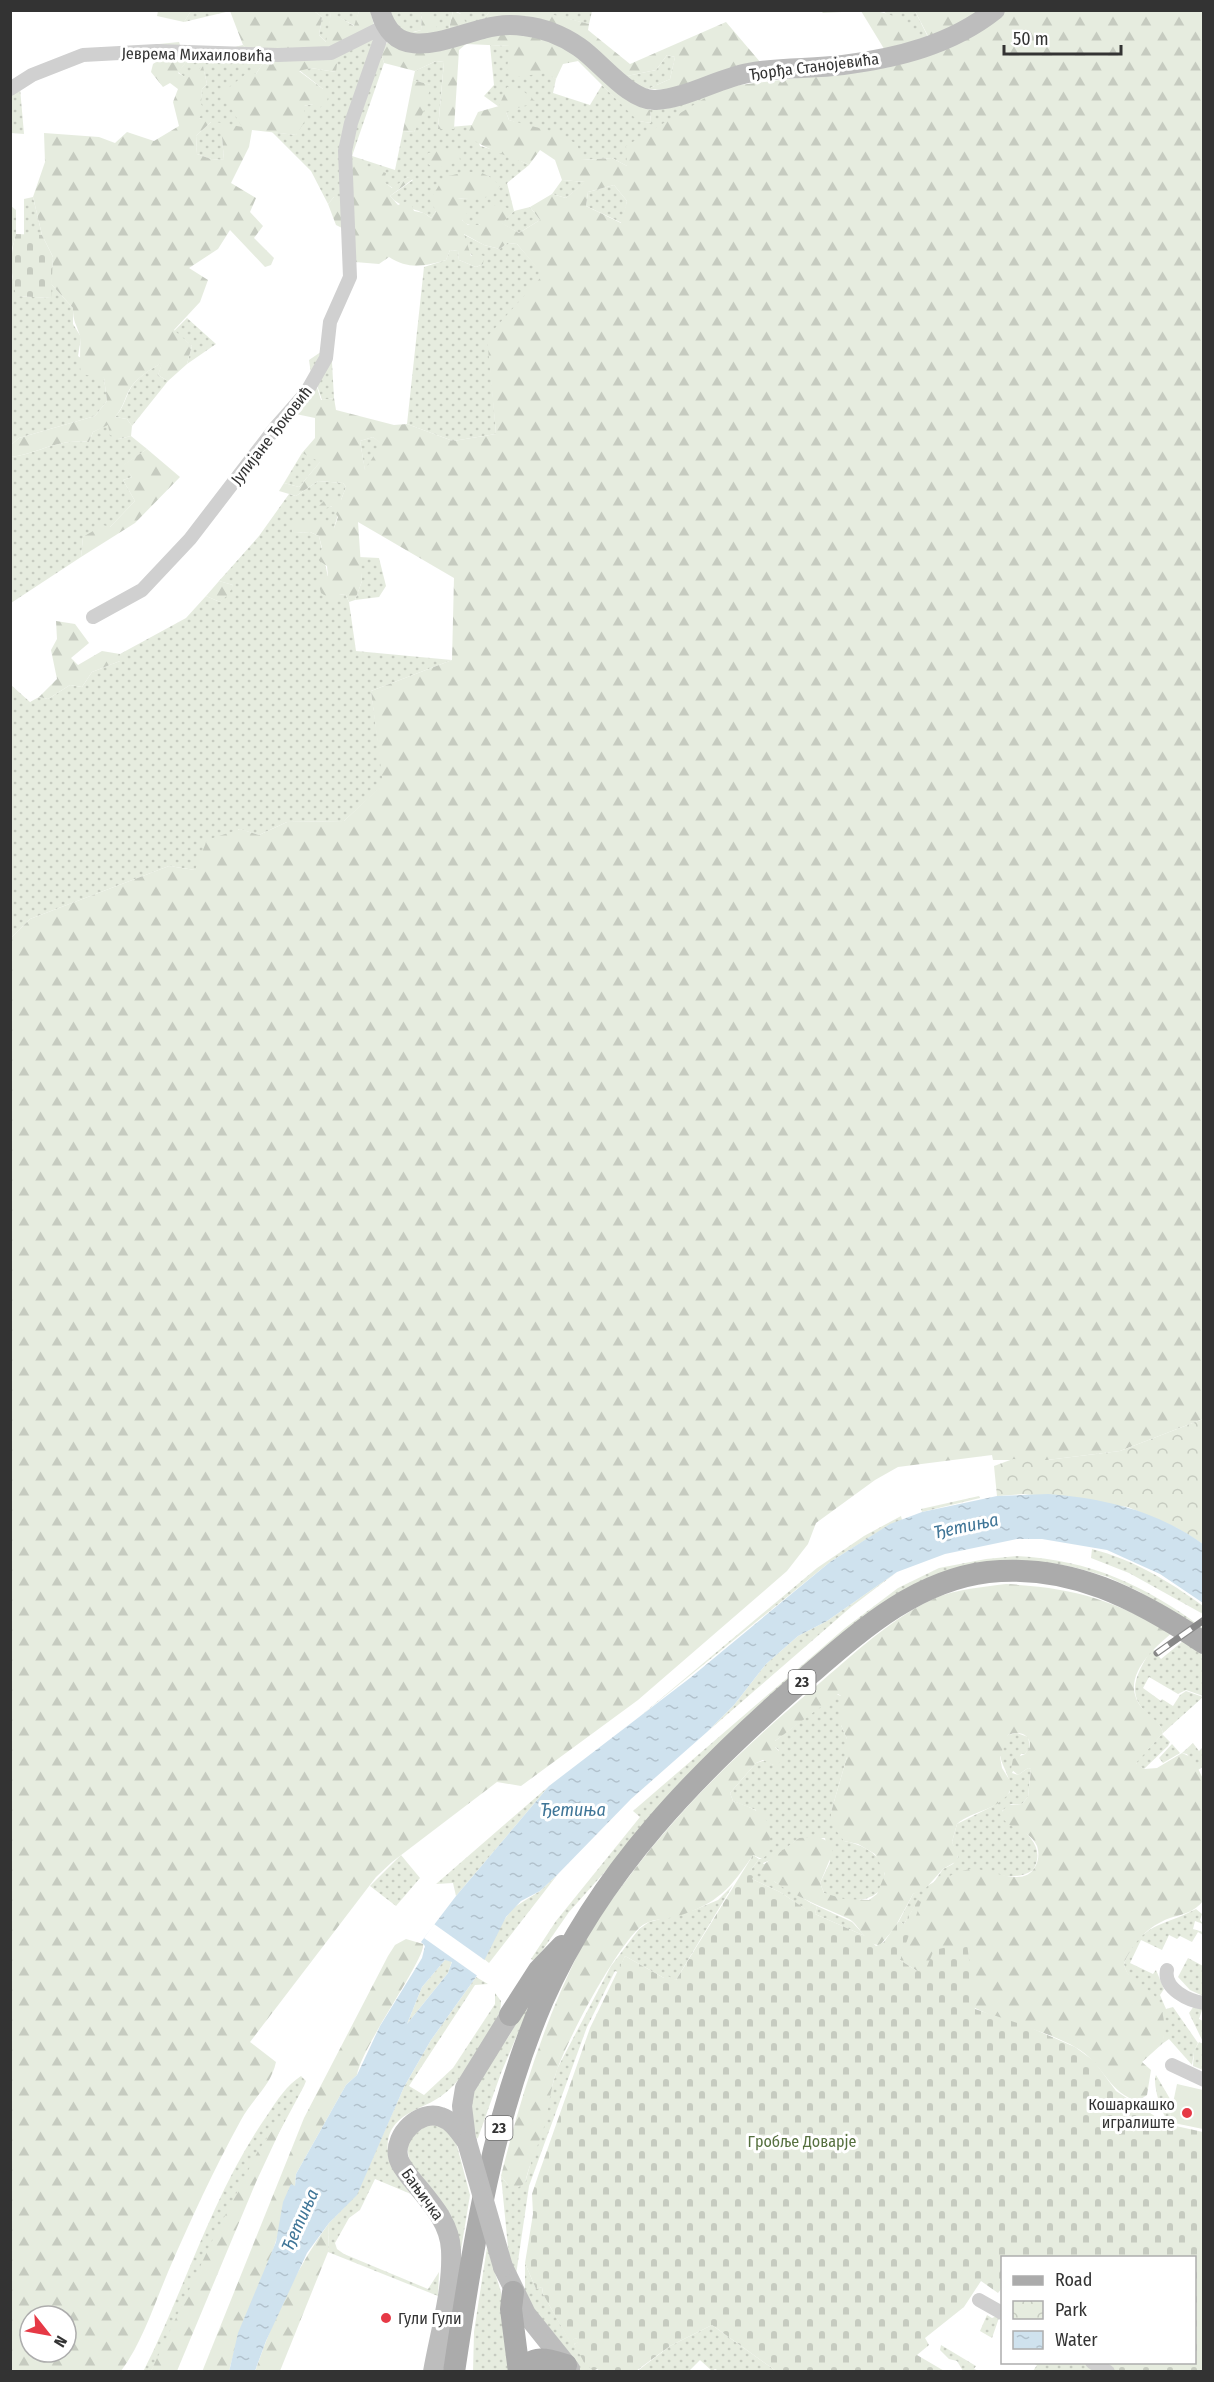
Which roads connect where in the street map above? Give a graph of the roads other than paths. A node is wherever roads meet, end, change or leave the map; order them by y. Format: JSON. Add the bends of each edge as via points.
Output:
{"nodes":[{"id":1,"x":995,"y":10,"type":"edge"},
{"id":2,"x":382,"y":18,"type":"edge"},
{"id":3,"x":10,"y":90,"type":"edge"},
{"id":4,"x":93,"y":617,"type":"dead end"},
{"id":5,"x":1203,"y":1644,"type":"edge"},
{"id":6,"x":582,"y":1925,"type":"junction"},
{"id":7,"x":1167,"y":1970,"type":"dead end"},
{"id":8,"x":1203,"y":2003,"type":"edge"},
{"id":9,"x":510,"y":2015,"type":"joint"},
{"id":10,"x":1172,"y":2065,"type":"dead end"},
{"id":11,"x":1203,"y":2080,"type":"edge"},
{"id":12,"x":465,"y":2088,"type":"junction"},
{"id":13,"x":430,"y":2114,"type":"junction"},
{"id":14,"x":467,"y":2142,"type":"junction"},
{"id":15,"x":513,"y":2292,"type":"junction"},
{"id":16,"x":979,"y":2300,"type":"dead end"},
{"id":17,"x":1001,"y":2312,"type":"edge"},
{"id":18,"x":1095,"y":2364,"type":"edge"},
{"id":19,"x":569,"y":2368,"type":"edge"},
{"id":20,"x":433,"y":2372,"type":"edge"},
{"id":21,"x":454,"y":2372,"type":"edge"},
{"id":22,"x":519,"y":2372,"type":"edge"},
{"id":23,"x":523,"y":2372,"type":"edge"},
{"id":24,"x":1108,"y":2372,"type":"edge"}],
"edges":[{"from":1,"to":2,"type":"street","name":"Ђорђа Станојевића","via":[[922,50],[842,65],[746,74],[657,100],[635,94],[580,47],[538,28],[492,27],[422,44],[403,41]]},
{"from":2,"to":3,"type":"street","name":"Јеврема Михаиловића","via":[[331,53],[157,51],[83,55],[32,75]]},
{"from":2,"to":4,"type":"street","name":"Јулијане Ђоковић","via":[[345,151],[350,277],[330,322],[326,358],[306,393],[190,539],[142,590]]},
{"from":5,"to":6,"type":"main road","number":"23","via":[[1140,1604],[1069,1576],[1034,1571],[985,1573],[924,1591],[849,1641],[697,1778],[630,1854]]},
{"from":6,"to":9,"type":"main road","via":[[539,1970]]},
{"from":6,"to":21,"type":"main road","number":"23","via":[[543,2002],[498,2134],[478,2224]]},
{"from":7,"to":8,"type":"street","via":[[1167,1980],[1179,1994]]},
{"from":9,"to":12,"type":"street"},
{"from":10,"to":11,"type":"street"},
{"from":12,"to":13,"type":"street"},
{"from":12,"to":14,"type":"street","via":[[462,2106]]},
{"from":13,"to":14,"type":"street","via":[[453,2124]]},
{"from":13,"to":20,"type":"street","name":"Бањичка","via":[[407,2129],[397,2154],[443,2220],[451,2248]]},
{"from":14,"to":15,"type":"street","bridge":true},
{"from":15,"to":19,"type":"street","via":[[540,2335]]},
{"from":15,"to":22,"type":"main road"},
{"from":16,"to":17,"type":"street"},
{"from":18,"to":24,"type":"street"},
{"from":19,"to":23,"type":"main road","via":[[540,2359],[532,2361]]}]}
